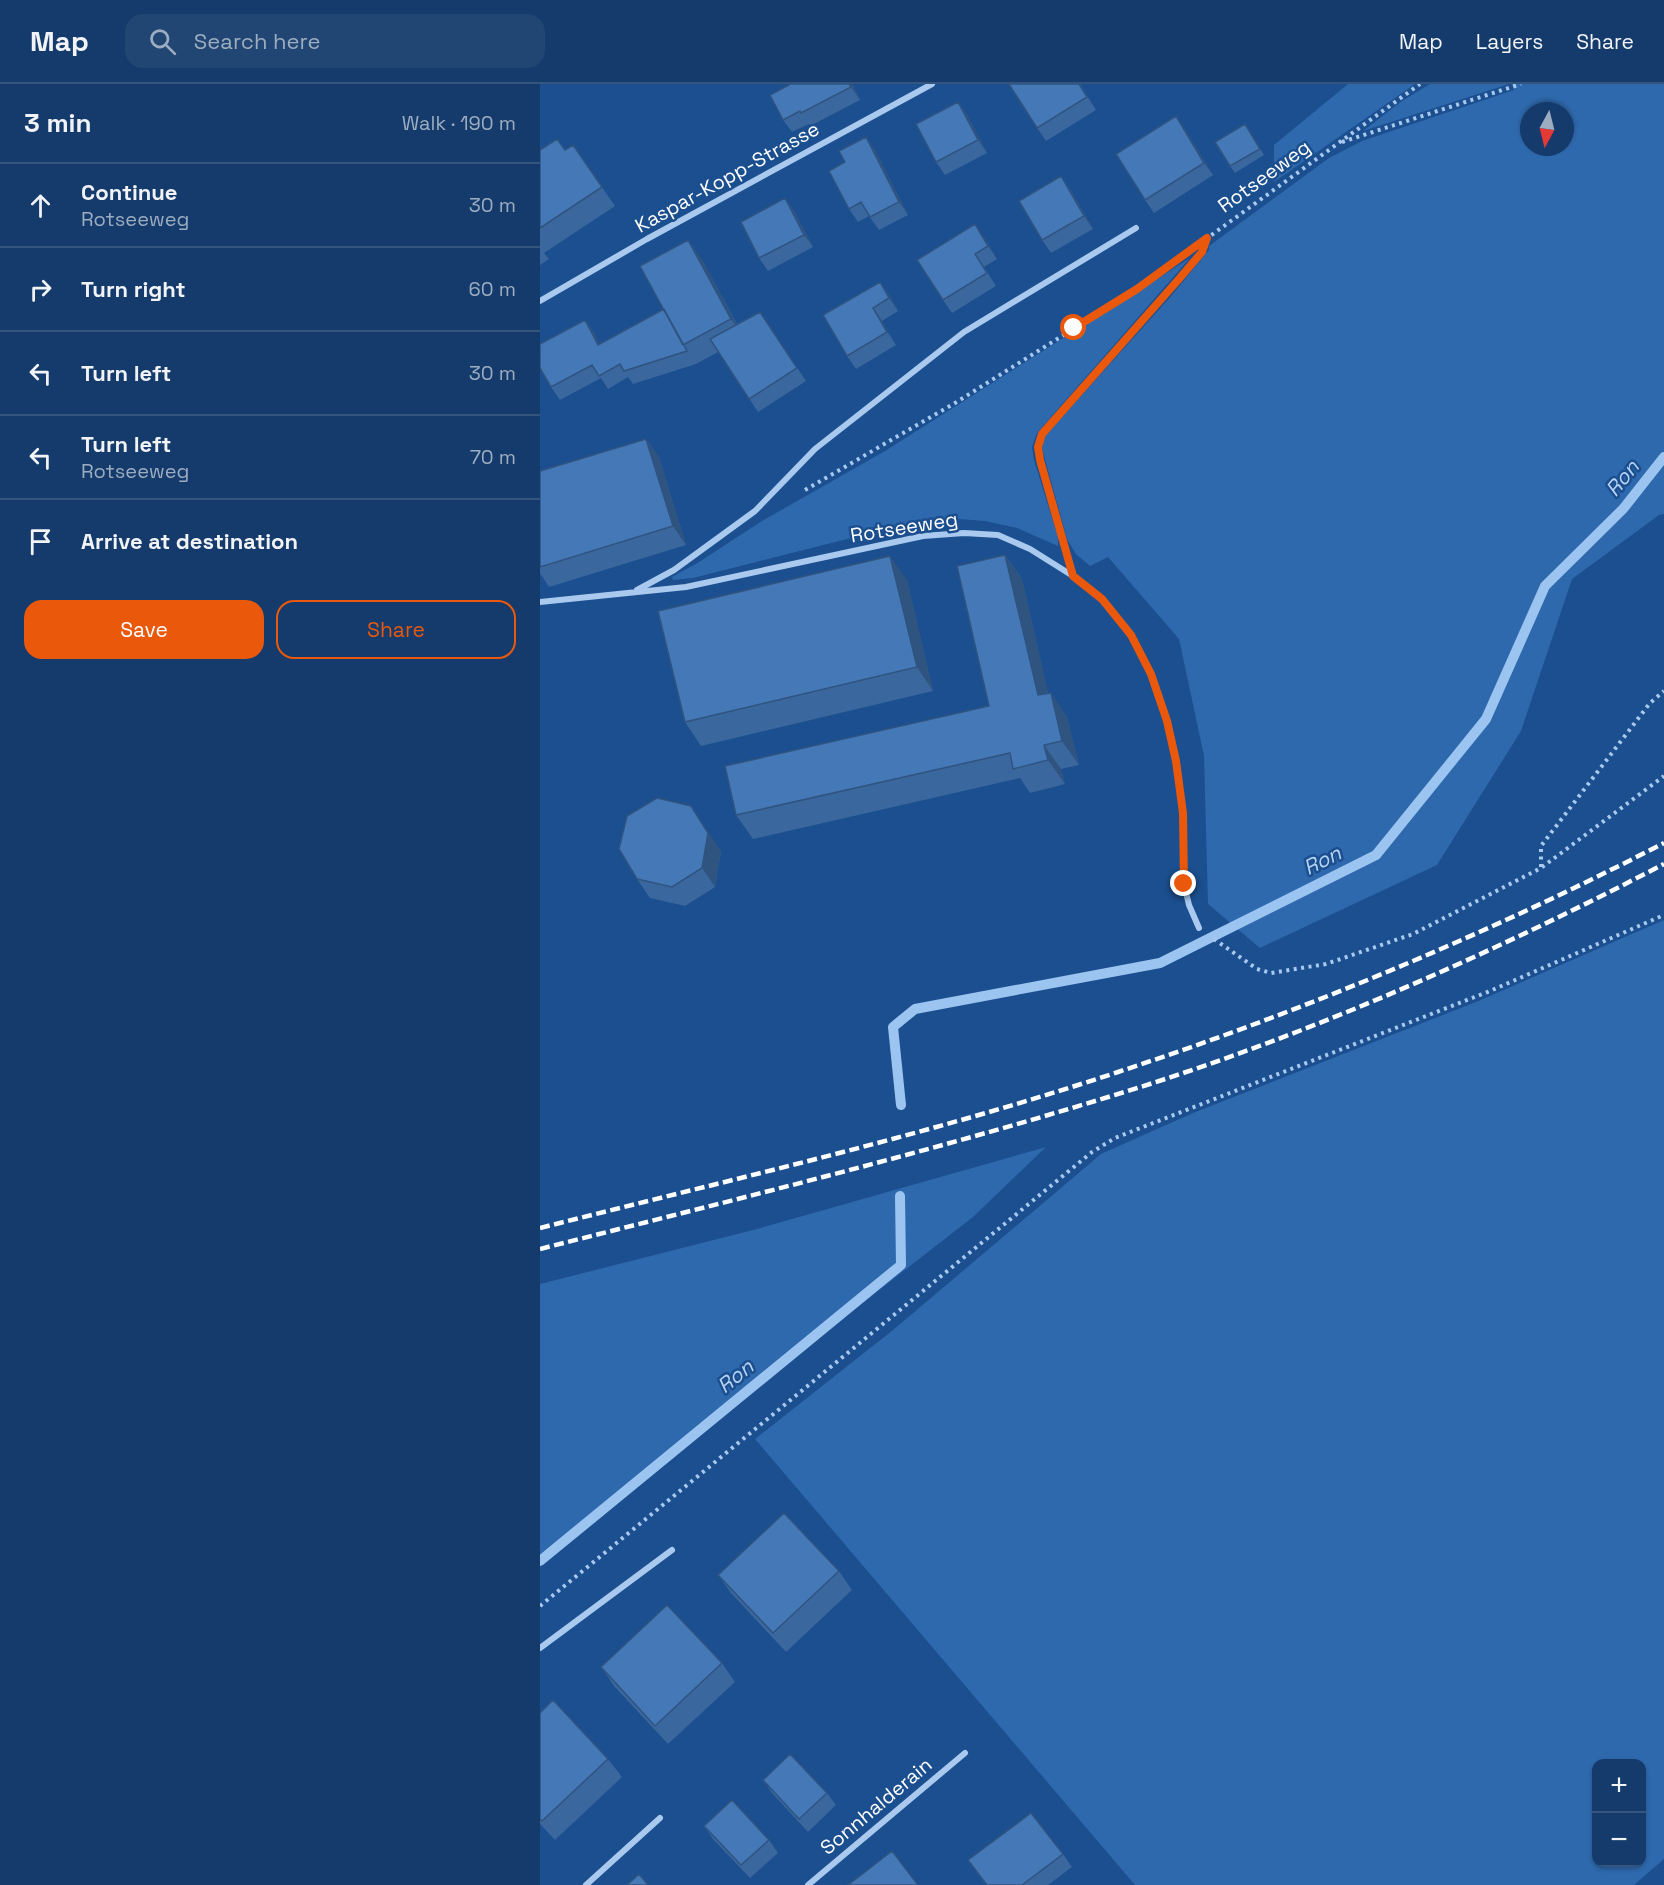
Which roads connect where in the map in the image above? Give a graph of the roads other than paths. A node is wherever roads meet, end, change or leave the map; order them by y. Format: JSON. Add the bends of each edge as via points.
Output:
{"nodes":[{"id":1,"x":932,"y":84,"type":"edge"},
{"id":2,"x":1136,"y":228,"type":"dead end"},
{"id":3,"x":540,"y":301,"type":"edge"},
{"id":4,"x":634,"y":592,"type":"junction"},
{"id":5,"x":540,"y":602,"type":"edge"},
{"id":6,"x":1199,"y":928,"type":"road end"},
{"id":7,"x":672,"y":1550,"type":"dead end"},
{"id":8,"x":540,"y":1648,"type":"edge"},
{"id":9,"x":965,"y":1753,"type":"dead end"},
{"id":10,"x":660,"y":1818,"type":"dead end"},
{"id":11,"x":586,"y":1885,"type":"edge"},
{"id":12,"x":808,"y":1885,"type":"edge"}],
"edges":[{"from":1,"to":3,"type":"street","name":"Kaspar-Kopp-Strasse"},
{"from":2,"to":4,"type":"street","name":"Rotseeweg","via":[[964,332],[816,449],[755,512],[674,570]]},
{"from":4,"to":5,"type":"street","name":"Rotseeweg"},
{"from":4,"to":6,"type":"street","name":"Rotseeweg","via":[[686,587],[923,537],[998,535],[1030,549],[1102,599],[1131,635],[1151,674],[1176,761],[1183,813],[1184,884]]},
{"from":7,"to":8,"type":"street"},
{"from":9,"to":12,"type":"street","name":"Sonnhalderain"},
{"from":10,"to":11,"type":"street"}]}
